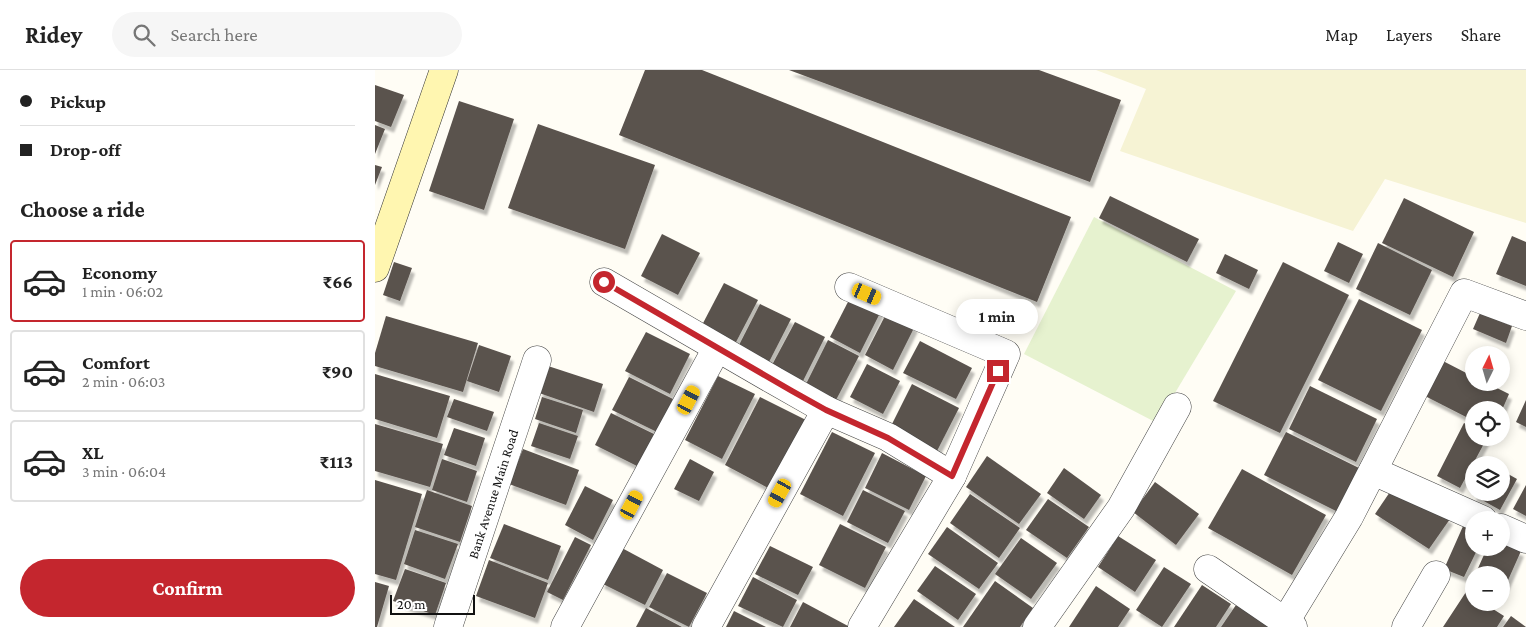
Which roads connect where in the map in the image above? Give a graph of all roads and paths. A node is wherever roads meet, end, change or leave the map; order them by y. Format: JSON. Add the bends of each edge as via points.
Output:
{"nodes":[{"id":1,"x":444,"y":70,"type":"edge"},
{"id":2,"x":375,"y":268,"type":"edge"},
{"id":3,"x":604,"y":282,"type":"dead end"},
{"id":4,"x":849,"y":286,"type":"dead end"},
{"id":5,"x":1526,"y":316,"type":"edge"},
{"id":6,"x":717,"y":348,"type":"junction"},
{"id":7,"x":537,"y":360,"type":"dead end"},
{"id":8,"x":1177,"y":407,"type":"dead end"},
{"id":9,"x":826,"y":410,"type":"junction"},
{"id":10,"x":1373,"y":471,"type":"junction"},
{"id":11,"x":952,"y":476,"type":"junction"},
{"id":12,"x":1465,"y":512,"type":"edge"},
{"id":13,"x":1510,"y":532,"type":"edge"},
{"id":14,"x":1526,"y":539,"type":"edge"},
{"id":15,"x":1208,"y":569,"type":"dead end"},
{"id":16,"x":1436,"y":575,"type":"dead end"},
{"id":17,"x":1287,"y":625,"type":"edge"},
{"id":18,"x":448,"y":627,"type":"edge"},
{"id":19,"x":565,"y":627,"type":"edge"},
{"id":20,"x":707,"y":627,"type":"edge"},
{"id":21,"x":862,"y":627,"type":"edge"},
{"id":22,"x":1037,"y":627,"type":"edge"},
{"id":23,"x":1405,"y":627,"type":"edge"}],
"edges":[{"from":1,"to":2,"type":"street"},
{"from":3,"to":6,"type":"street"},
{"from":4,"to":11,"type":"street","via":[[1006,354]]},
{"from":5,"to":10,"type":"street","via":[[1464,294]]},
{"from":6,"to":9,"type":"street"},
{"from":6,"to":19,"type":"street"},
{"from":7,"to":18,"type":"street","name":"Bank Avenue Main Road"},
{"from":8,"to":22,"type":"street","via":[[1121,508]]},
{"from":9,"to":11,"type":"street","via":[[888,438]]},
{"from":9,"to":20,"type":"street"},
{"from":10,"to":12,"type":"street"},
{"from":10,"to":17,"type":"street"},
{"from":11,"to":21,"type":"street"},
{"from":13,"to":14,"type":"street"},
{"from":15,"to":17,"type":"street"},
{"from":16,"to":23,"type":"street"}]}
